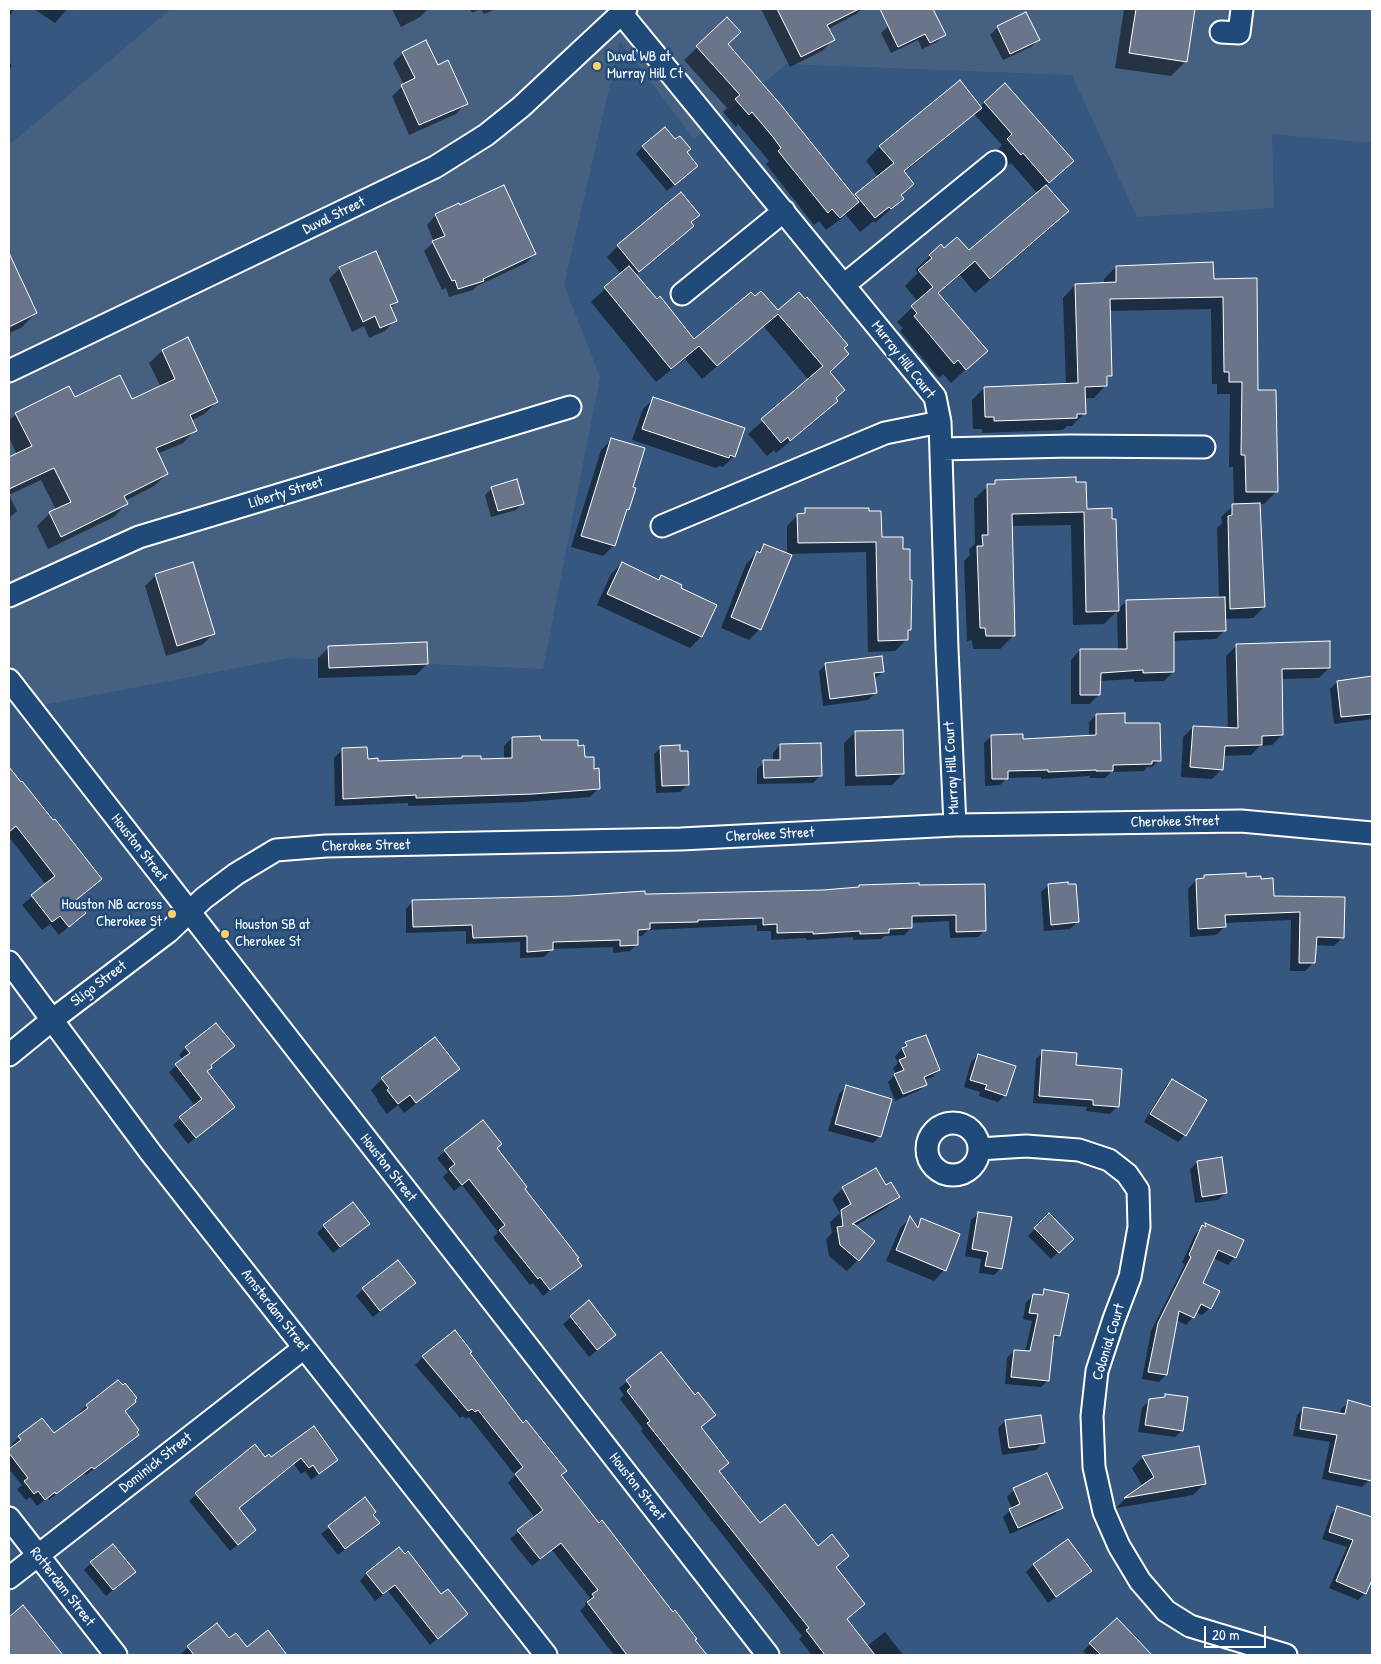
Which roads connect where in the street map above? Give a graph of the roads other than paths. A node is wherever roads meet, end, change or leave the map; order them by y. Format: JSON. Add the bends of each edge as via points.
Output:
{"nodes":[{"id":1,"x":1242,"y":9,"type":"edge"},
{"id":2,"x":624,"y":11,"type":"edge"},
{"id":3,"x":1221,"y":32,"type":"dead end"},
{"id":4,"x":995,"y":162,"type":"dead end"},
{"id":5,"x":784,"y":211,"type":"junction"},
{"id":6,"x":844,"y":285,"type":"junction"},
{"id":7,"x":682,"y":294,"type":"dead end"},
{"id":8,"x":9,"y":371,"type":"edge"},
{"id":9,"x":570,"y":407,"type":"dead end"},
{"id":10,"x":940,"y":422,"type":"junction"},
{"id":11,"x":1204,"y":448,"type":"dead end"},
{"id":12,"x":941,"y":450,"type":"junction"},
{"id":13,"x":662,"y":526,"type":"dead end"},
{"id":14,"x":9,"y":596,"type":"edge"},
{"id":15,"x":9,"y":680,"type":"edge"},
{"id":16,"x":955,"y":825,"type":"junction"},
{"id":17,"x":1372,"y":833,"type":"edge"},
{"id":18,"x":188,"y":912,"type":"junction"},
{"id":19,"x":9,"y":962,"type":"edge"},
{"id":20,"x":52,"y":1020,"type":"junction"},
{"id":21,"x":9,"y":1055,"type":"edge"},
{"id":22,"x":979,"y":1149,"type":"dead end"},
{"id":23,"x":304,"y":1348,"type":"junction"},
{"id":24,"x":9,"y":1518,"type":"edge"},
{"id":25,"x":38,"y":1556,"type":"junction"},
{"id":26,"x":9,"y":1578,"type":"edge"},
{"id":27,"x":116,"y":1655,"type":"edge"},
{"id":28,"x":546,"y":1655,"type":"edge"},
{"id":29,"x":768,"y":1655,"type":"edge"},
{"id":30,"x":1286,"y":1655,"type":"edge"}],
"edges":[{"from":1,"to":3,"type":"street","via":[[1238,33]]},
{"from":2,"to":5,"type":"street","name":"Murray Hill Court"},
{"from":2,"to":8,"type":"street","name":"Duval Street","via":[[486,136],[435,167]]},
{"from":4,"to":6,"type":"street"},
{"from":5,"to":6,"type":"street","name":"Murray Hill Court"},
{"from":5,"to":7,"type":"street"},
{"from":6,"to":10,"type":"street","name":"Murray Hill Court","via":[[935,397]]},
{"from":9,"to":14,"type":"street","name":"Liberty Street","via":[[139,537]]},
{"from":10,"to":12,"type":"street","name":"Murray Hill Court"},
{"from":10,"to":13,"type":"street","via":[[885,433]]},
{"from":11,"to":12,"type":"street","via":[[1070,446]]},
{"from":12,"to":16,"type":"street","name":"Murray Hill Court"},
{"from":15,"to":18,"type":"street","name":"Houston Street"},
{"from":16,"to":17,"type":"street","name":"Cherokee Street","via":[[1241,822]]},
{"from":16,"to":18,"type":"street","name":"Cherokee Street","via":[[681,840],[326,846],[276,850],[236,874]]},
{"from":18,"to":20,"type":"street","name":"Sligo Street","via":[[168,932]]},
{"from":18,"to":29,"type":"street","name":"Houston Street"},
{"from":19,"to":20,"type":"street","name":"Amsterdam Street"},
{"from":20,"to":21,"type":"street","name":"Sligo Street"},
{"from":20,"to":23,"type":"street","name":"Amsterdam Street","via":[[151,1153]]},
{"from":22,"to":30,"type":"street","name":"Colonial Court","via":[[1026,1146],[1079,1150],[1109,1160],[1127,1174],[1138,1190],[1139,1228],[1130,1277],[1097,1371],[1092,1416],[1094,1467],[1104,1512],[1140,1581],[1166,1611],[1190,1626]]},
{"from":23,"to":25,"type":"street","name":"Dominick Street"},
{"from":23,"to":28,"type":"street","name":"Amsterdam Street"},
{"from":24,"to":25,"type":"street","name":"Rotterdam Street"},
{"from":25,"to":26,"type":"street","name":"Dominick Street"},
{"from":25,"to":27,"type":"street","name":"Rotterdam Street"}]}
